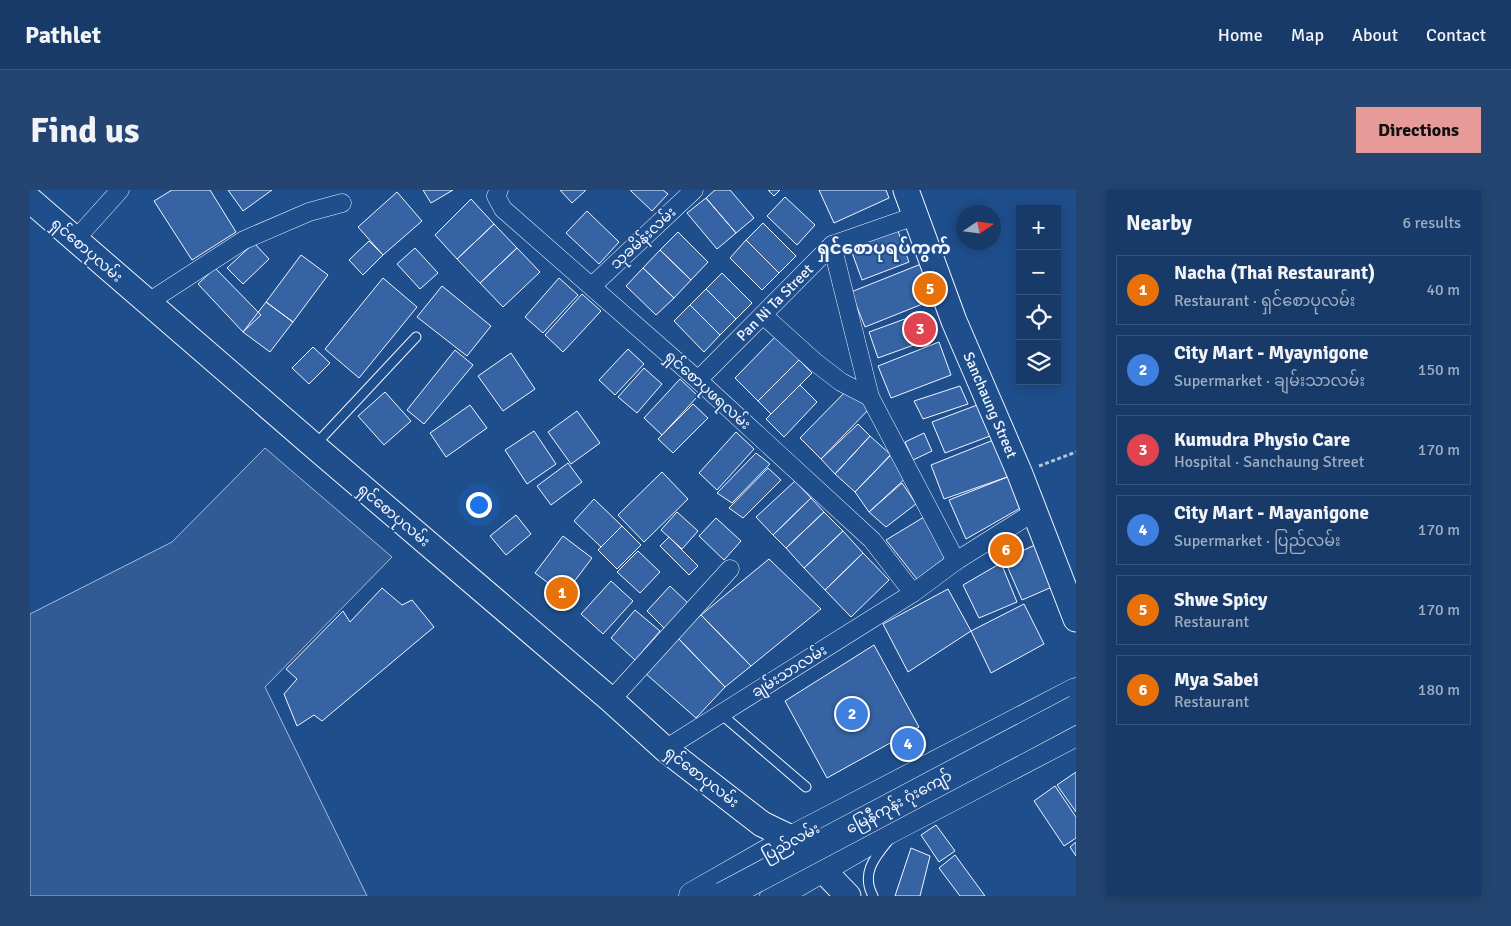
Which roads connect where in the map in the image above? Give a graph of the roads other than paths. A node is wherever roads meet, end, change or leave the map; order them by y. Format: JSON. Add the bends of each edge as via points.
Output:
{"nodes":[{"id":1,"x":120,"y":190,"type":"edge"},
{"id":2,"x":694,"y":190,"type":"edge"},
{"id":3,"x":906,"y":190,"type":"edge"},
{"id":4,"x":498,"y":193,"type":"edge"},
{"id":5,"x":30,"y":200,"type":"edge"},
{"id":6,"x":342,"y":204,"type":"dead end"},
{"id":7,"x":915,"y":216,"type":"junction"},
{"id":8,"x":75,"y":240,"type":"junction"},
{"id":9,"x":832,"y":245,"type":"junction"},
{"id":10,"x":592,"y":286,"type":"junction"},
{"id":11,"x":148,"y":303,"type":"junction"},
{"id":12,"x":763,"y":315,"type":"junction"},
{"id":13,"x":416,"y":337,"type":"dead end"},
{"id":14,"x":698,"y":380,"type":"junction"},
{"id":15,"x":870,"y":397,"type":"junction"},
{"id":16,"x":314,"y":446,"type":"junction"},
{"id":17,"x":1034,"y":512,"type":"junction"},
{"id":18,"x":956,"y":561,"type":"junction"},
{"id":19,"x":730,"y":569,"type":"dead end"},
{"id":20,"x":913,"y":593,"type":"junction"},
{"id":21,"x":1076,"y":619,"type":"edge"},
{"id":22,"x":1076,"y":692,"type":"edge"},
{"id":23,"x":611,"y":700,"type":"junction"},
{"id":24,"x":1076,"y":708,"type":"edge"},
{"id":25,"x":721,"y":714,"type":"junction"},
{"id":26,"x":1076,"y":732,"type":"edge"},
{"id":27,"x":665,"y":749,"type":"junction"},
{"id":28,"x":806,"y":787,"type":"dead end"},
{"id":29,"x":888,"y":830,"type":"junction"},
{"id":30,"x":782,"y":846,"type":"junction"},
{"id":31,"x":820,"y":869,"type":"junction"},
{"id":32,"x":790,"y":893,"type":"edge"},
{"id":33,"x":693,"y":896,"type":"edge"},
{"id":34,"x":723,"y":896,"type":"edge"},
{"id":35,"x":848,"y":896,"type":"edge"},
{"id":36,"x":873,"y":896,"type":"edge"}],
"edges":[{"from":1,"to":8,"type":"street"},
{"from":2,"to":10,"type":"street","name":"သုခမိန်းလမ်း"},
{"from":3,"to":7,"type":"main road","name":"Sanchaung Street"},
{"from":4,"to":10,"type":"street","name":"ရှင်စောပုဖရလမ်း","via":[[503,209]]},
{"from":5,"to":8,"type":"main road","name":"ရှင်စောပုလမ်း"},
{"from":6,"to":11,"type":"street","via":[[310,212],[244,240]]},
{"from":7,"to":9,"type":"street","name":"Pan Ni Ta Street"},
{"from":7,"to":17,"type":"main road","name":"Sanchaung Street","via":[[954,321]]},
{"from":8,"to":11,"type":"main road","name":"ရှင်စောပုလမ်း"},
{"from":9,"to":12,"type":"street","name":"Pan Ni Ta Street"},
{"from":9,"to":15,"type":"street"},
{"from":10,"to":14,"type":"street","name":"ရှင်စောပုဖရလမ်း"},
{"from":11,"to":16,"type":"main road","name":"ရှင်စောပုလမ်း"},
{"from":12,"to":14,"type":"street","name":"Pan Ni Ta Street"},
{"from":12,"to":15,"type":"street","via":[[841,382]]},
{"from":13,"to":16,"type":"lane"},
{"from":14,"to":20,"type":"street","name":"ရှင်စောပုဖရလမ်း","via":[[872,540]]},
{"from":15,"to":18,"type":"street"},
{"from":16,"to":23,"type":"main road","name":"ရှင်စောပုလမ်း"},
{"from":17,"to":18,"type":"street","name":"ချမ်းသာလမ်း"},
{"from":17,"to":21,"type":"main road","name":"Sanchaung Street"},
{"from":18,"to":20,"type":"street","name":"ချမ်းသာလမ်း"},
{"from":19,"to":23,"type":"street"},
{"from":20,"to":25,"type":"street","name":"ချမ်းသာလမ်း"},
{"from":22,"to":30,"type":"main road","name":"ပြည်လမ်း"},
{"from":23,"to":27,"type":"main road","name":"ရှင်စောပုလမ်း"},
{"from":24,"to":34,"type":"main road","name":"မြေနီကုန်း ဂုံးကျော်","bridge":true},
{"from":25,"to":27,"type":"street","name":"ချမ်းသာလမ်း"},
{"from":25,"to":28,"type":"lane"},
{"from":26,"to":29,"type":"main road"},
{"from":27,"to":30,"type":"main road","name":"ရှင်စောပုလမ်း","via":[[762,824]]},
{"from":29,"to":31,"type":"main road"},
{"from":29,"to":36,"type":"lane","via":[[890,839],[874,857],[867,877]]},
{"from":30,"to":31,"type":"main road"},
{"from":30,"to":32,"type":"main road"},
{"from":30,"to":33,"type":"main road","name":"ပြည်လမ်း"},
{"from":31,"to":32,"type":"main road"},
{"from":31,"to":35,"type":"main road"}]}
